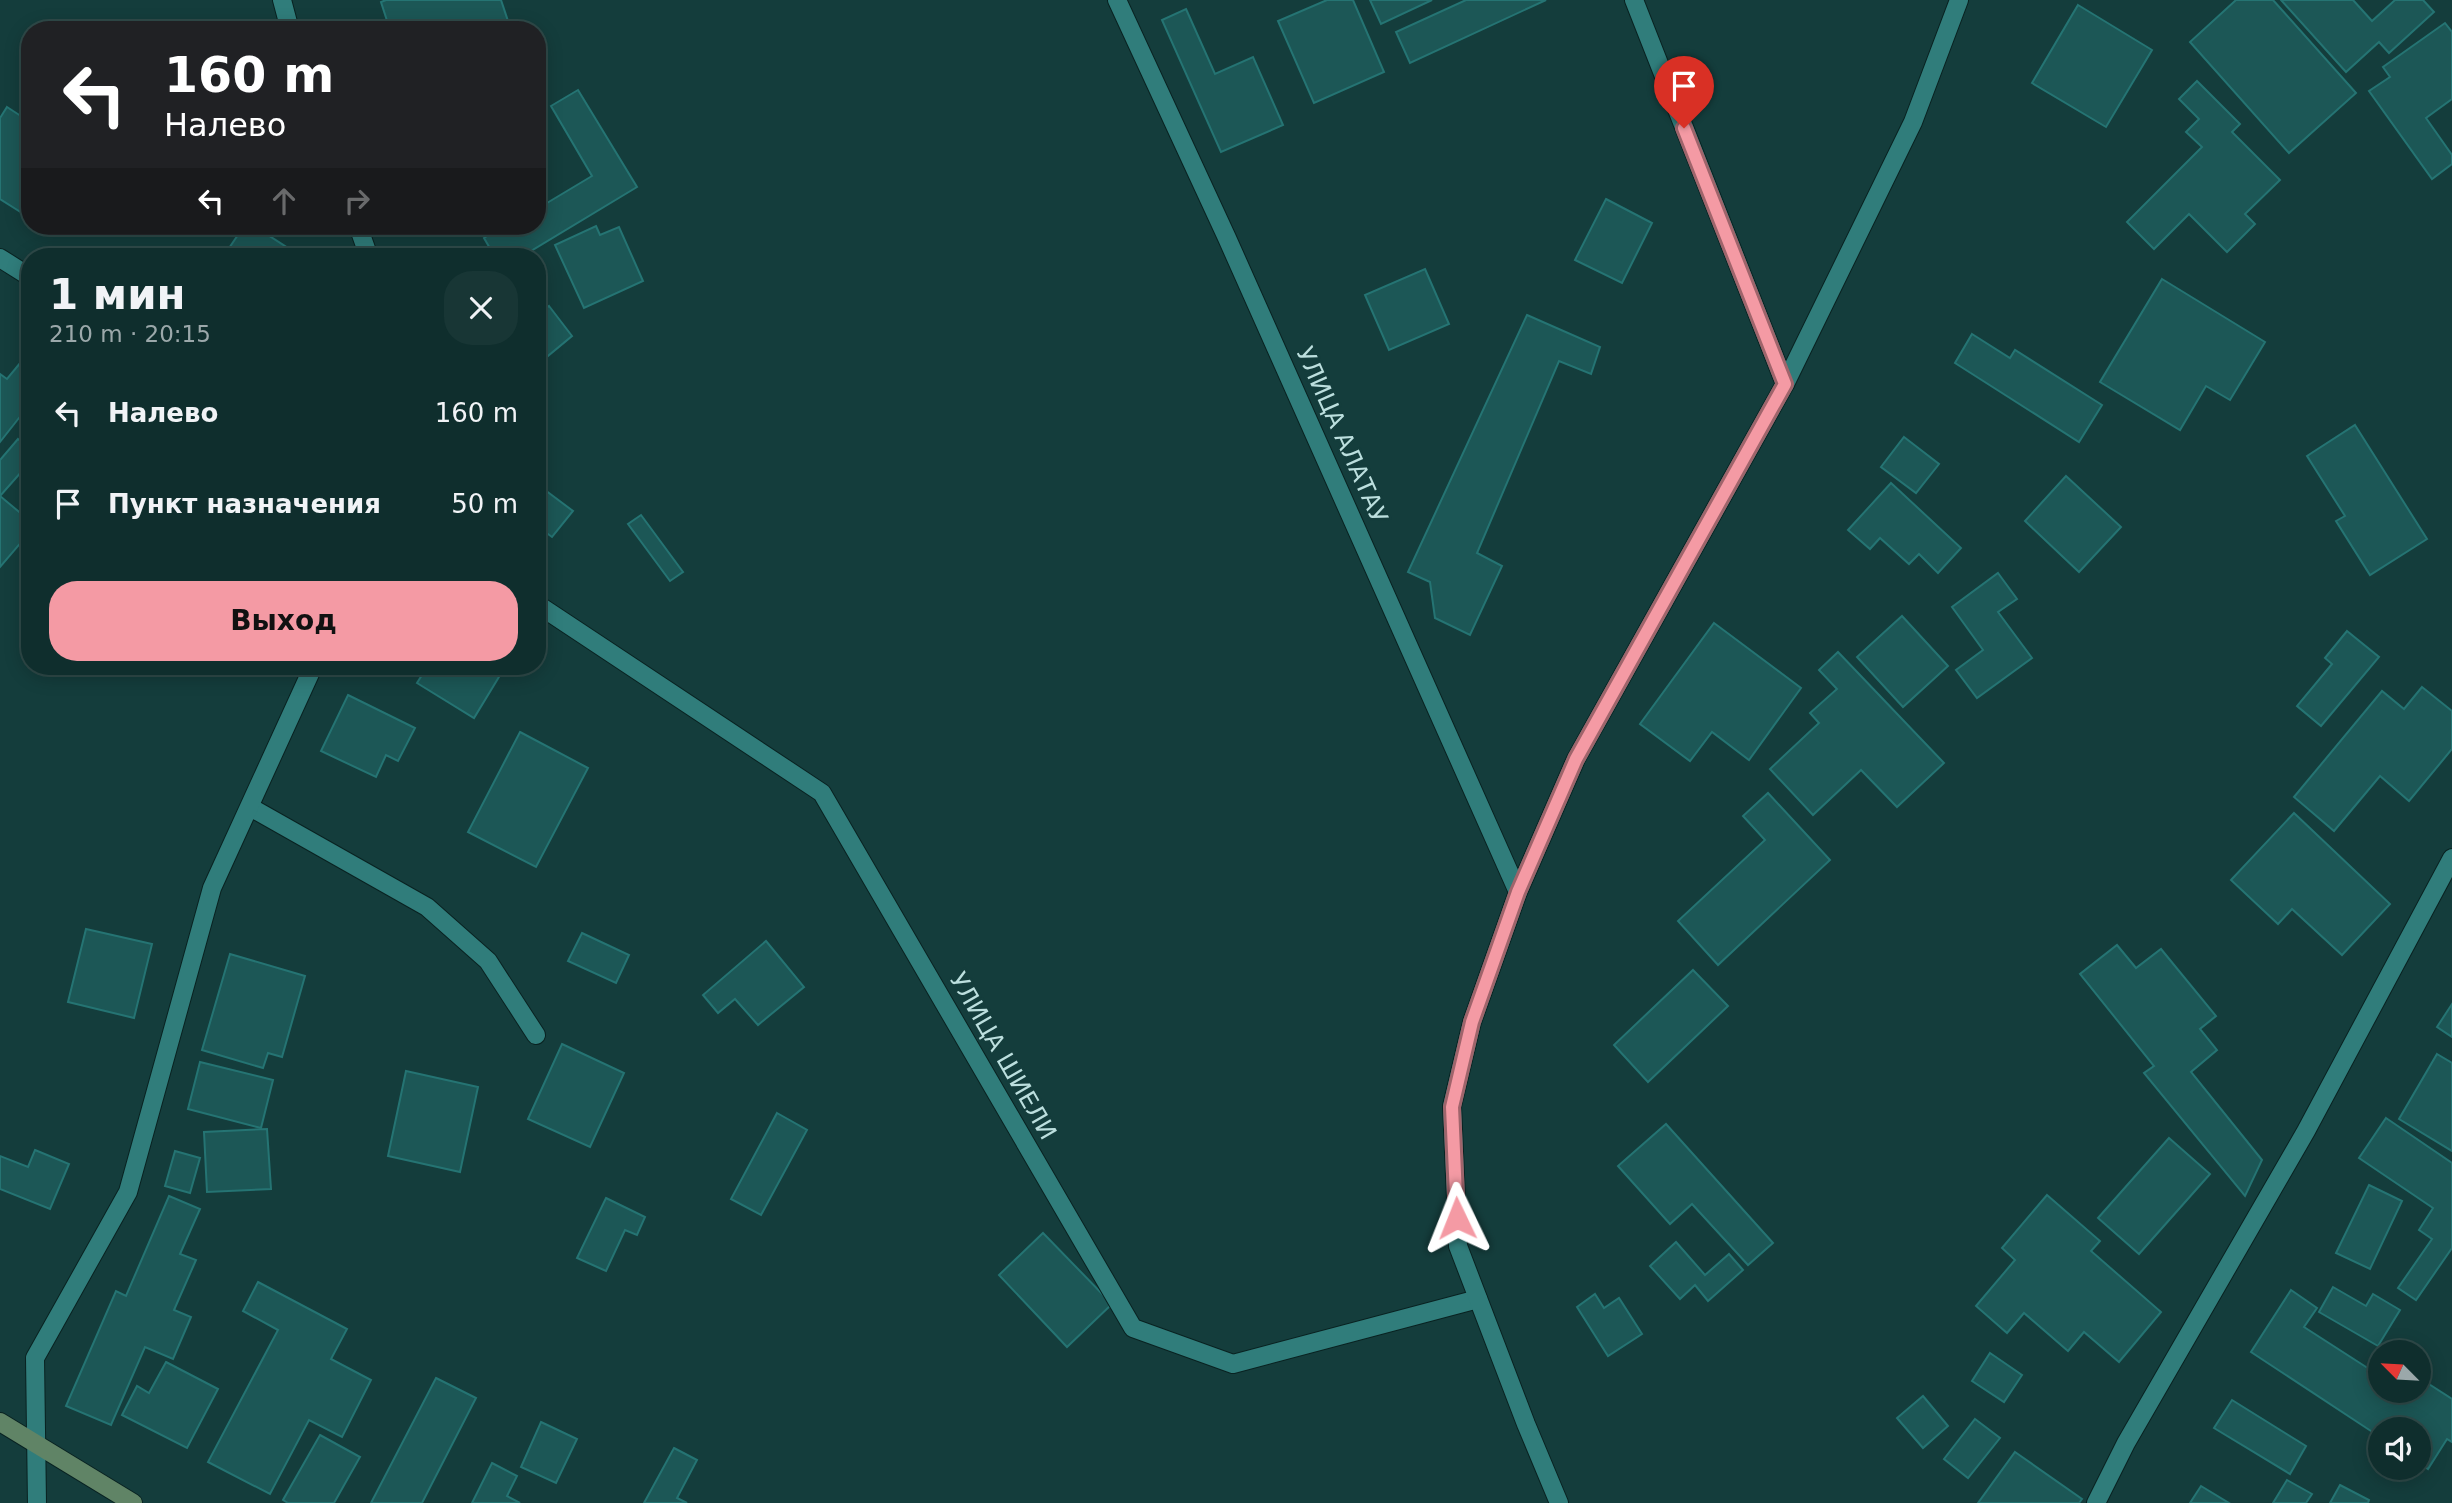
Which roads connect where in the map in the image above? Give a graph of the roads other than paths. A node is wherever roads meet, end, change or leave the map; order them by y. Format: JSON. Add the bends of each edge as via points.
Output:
{"nodes":[{"id":1,"x":282,"y":0,"type":"edge"},
{"id":2,"x":1117,"y":0,"type":"edge"},
{"id":3,"x":1634,"y":0,"type":"edge"},
{"id":4,"x":1959,"y":0,"type":"edge"},
{"id":5,"x":288,"y":21,"type":"edge"},
{"id":6,"x":0,"y":258,"type":"edge"},
{"id":7,"x":21,"y":271,"type":"edge"},
{"id":8,"x":1785,"y":384,"type":"junction"},
{"id":9,"x":546,"y":610,"type":"edge"},
{"id":10,"x":309,"y":675,"type":"edge"},
{"id":11,"x":250,"y":807,"type":"junction"},
{"id":12,"x":2452,"y":858,"type":"edge"},
{"id":13,"x":1518,"y":892,"type":"junction"},
{"id":14,"x":536,"y":1035,"type":"dead end"},
{"id":15,"x":1478,"y":1299,"type":"junction"},
{"id":16,"x":0,"y":1422,"type":"edge"},
{"id":17,"x":37,"y":1444,"type":"junction"},
{"id":18,"x":37,"y":1503,"type":"edge"},
{"id":19,"x":133,"y":1503,"type":"edge"},
{"id":20,"x":1559,"y":1503,"type":"edge"},
{"id":21,"x":2096,"y":1503,"type":"edge"}],
"edges":[{"from":1,"to":5,"type":"street"},
{"from":2,"to":13,"type":"street","name":"УЛИЦА АЛАТАУ"},
{"from":3,"to":8,"type":"street"},
{"from":4,"to":8,"type":"street","via":[[1913,122]]},
{"from":6,"to":7,"type":"street"},
{"from":8,"to":13,"type":"street","via":[[1576,759]]},
{"from":9,"to":15,"type":"street","name":"УЛИЦА ШИЕЛИ","via":[[822,793],[1133,1328],[1233,1364]]},
{"from":10,"to":11,"type":"street"},
{"from":11,"to":14,"type":"street","via":[[427,907],[488,961]]},
{"from":11,"to":17,"type":"street","via":[[212,888],[128,1192],[35,1358]]},
{"from":12,"to":21,"type":"street","via":[[2306,1131]]},
{"from":13,"to":15,"type":"street","via":[[1472,1022],[1452,1107],[1458,1246]]},
{"from":15,"to":20,"type":"street"},
{"from":16,"to":17,"type":"street"},
{"from":17,"to":18,"type":"street"},
{"from":17,"to":19,"type":"street"}]}
